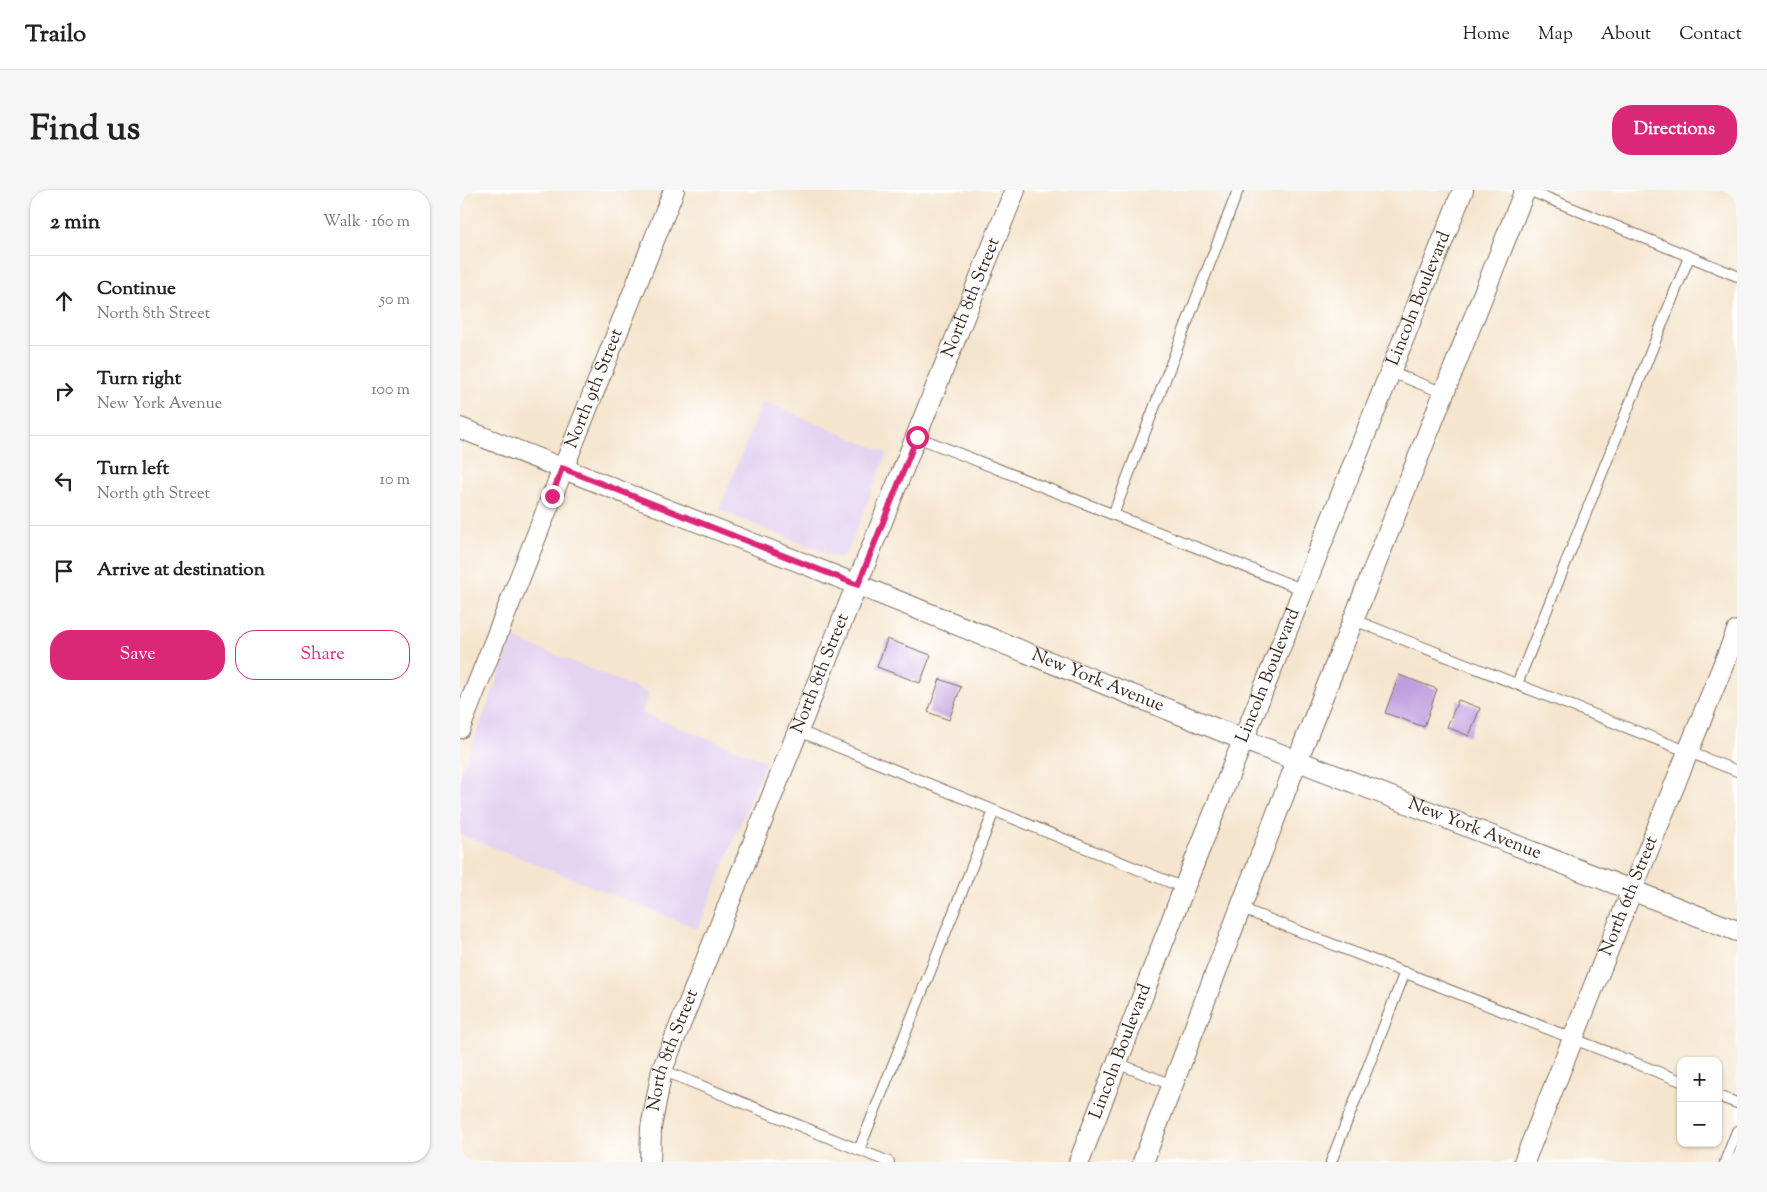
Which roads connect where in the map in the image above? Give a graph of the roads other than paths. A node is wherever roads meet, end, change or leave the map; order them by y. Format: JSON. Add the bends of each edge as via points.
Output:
{"nodes":[{"id":1,"x":674,"y":190,"type":"edge"},
{"id":2,"x":1015,"y":190,"type":"edge"},
{"id":3,"x":1238,"y":190,"type":"edge"},
{"id":4,"x":1463,"y":190,"type":"edge"},
{"id":5,"x":1527,"y":190,"type":"edge"},
{"id":6,"x":1689,"y":258,"type":"junction"},
{"id":7,"x":1737,"y":276,"type":"edge"},
{"id":8,"x":1391,"y":372,"type":"junction"},
{"id":9,"x":1444,"y":393,"type":"junction"},
{"id":10,"x":460,"y":428,"type":"edge"},
{"id":11,"x":917,"y":437,"type":"junction"},
{"id":12,"x":562,"y":468,"type":"junction"},
{"id":13,"x":1113,"y":515,"type":"junction"},
{"id":14,"x":858,"y":585,"type":"junction"},
{"id":15,"x":1304,"y":590,"type":"junction"},
{"id":16,"x":1354,"y":620,"type":"junction"},
{"id":17,"x":1737,"y":630,"type":"edge"},
{"id":18,"x":1517,"y":684,"type":"junction"},
{"id":19,"x":460,"y":728,"type":"edge"},
{"id":20,"x":799,"y":731,"type":"junction"},
{"id":21,"x":1244,"y":740,"type":"junction"},
{"id":22,"x":1688,"y":752,"type":"junction"},
{"id":23,"x":1297,"y":761,"type":"junction"},
{"id":24,"x":1737,"y":771,"type":"edge"},
{"id":25,"x":994,"y":811,"type":"junction"},
{"id":26,"x":1184,"y":888,"type":"junction"},
{"id":27,"x":1632,"y":890,"type":"junction"},
{"id":28,"x":1240,"y":908,"type":"junction"},
{"id":29,"x":1737,"y":932,"type":"edge"},
{"id":30,"x":1405,"y":972,"type":"junction"},
{"id":31,"x":1573,"y":1038,"type":"junction"},
{"id":32,"x":1117,"y":1064,"type":"junction"},
{"id":33,"x":662,"y":1070,"type":"junction"},
{"id":34,"x":1677,"y":1079,"type":"edge"},
{"id":35,"x":1172,"y":1085,"type":"junction"},
{"id":36,"x":1722,"y":1097,"type":"edge"},
{"id":37,"x":1737,"y":1103,"type":"edge"},
{"id":38,"x":1737,"y":1131,"type":"edge"},
{"id":39,"x":859,"y":1150,"type":"junction"},
{"id":40,"x":650,"y":1162,"type":"edge"},
{"id":41,"x":889,"y":1162,"type":"edge"},
{"id":42,"x":1079,"y":1162,"type":"edge"},
{"id":43,"x":1142,"y":1162,"type":"edge"},
{"id":44,"x":1331,"y":1162,"type":"edge"},
{"id":45,"x":1524,"y":1162,"type":"edge"},
{"id":46,"x":1725,"y":1162,"type":"edge"}],
"edges":[{"from":1,"to":12,"type":"street","name":"North 9th Street"},
{"from":2,"to":11,"type":"street","name":"North 8th Street"},
{"from":3,"to":13,"type":"lane"},
{"from":4,"to":8,"type":"street","name":"Lincoln Boulevard"},
{"from":5,"to":6,"type":"lane"},
{"from":5,"to":9,"type":"street"},
{"from":6,"to":7,"type":"lane"},
{"from":6,"to":18,"type":"lane"},
{"from":8,"to":9,"type":"lane"},
{"from":8,"to":15,"type":"street","name":"Lincoln Boulevard"},
{"from":9,"to":16,"type":"street"},
{"from":10,"to":12,"type":"street","name":"New York Avenue"},
{"from":11,"to":13,"type":"lane"},
{"from":11,"to":14,"type":"street","name":"North 8th Street"},
{"from":12,"to":14,"type":"street","name":"New York Avenue"},
{"from":12,"to":19,"type":"street","name":"North 9th Street"},
{"from":13,"to":15,"type":"lane"},
{"from":14,"to":20,"type":"street","name":"North 8th Street"},
{"from":14,"to":21,"type":"street","name":"New York Avenue"},
{"from":15,"to":21,"type":"street","name":"Lincoln Boulevard"},
{"from":16,"to":18,"type":"lane"},
{"from":16,"to":23,"type":"street"},
{"from":17,"to":22,"type":"street","name":"North 6th Street"},
{"from":18,"to":22,"type":"lane"},
{"from":20,"to":25,"type":"lane"},
{"from":20,"to":33,"type":"street","name":"North 8th Street"},
{"from":21,"to":23,"type":"street","name":"New York Avenue"},
{"from":21,"to":26,"type":"street","name":"Lincoln Boulevard"},
{"from":22,"to":24,"type":"lane"},
{"from":22,"to":27,"type":"street","name":"North 6th Street"},
{"from":23,"to":27,"type":"street","name":"New York Avenue"},
{"from":23,"to":28,"type":"street"},
{"from":25,"to":26,"type":"lane"},
{"from":25,"to":39,"type":"lane"},
{"from":26,"to":32,"type":"street","name":"Lincoln Boulevard"},
{"from":27,"to":29,"type":"street","name":"New York Avenue"},
{"from":27,"to":31,"type":"street","name":"North 6th Street"},
{"from":28,"to":30,"type":"lane"},
{"from":28,"to":35,"type":"street"},
{"from":30,"to":31,"type":"lane"},
{"from":30,"to":44,"type":"lane"},
{"from":31,"to":34,"type":"lane"},
{"from":31,"to":45,"type":"street","name":"North 6th Street"},
{"from":32,"to":35,"type":"lane"},
{"from":32,"to":42,"type":"street","name":"Lincoln Boulevard"},
{"from":33,"to":39,"type":"lane"},
{"from":33,"to":40,"type":"street","name":"North 8th Street","via":[[651,1128]]},
{"from":35,"to":43,"type":"street"},
{"from":36,"to":37,"type":"lane"},
{"from":38,"to":46,"type":"lane"},
{"from":39,"to":41,"type":"lane"}]}
